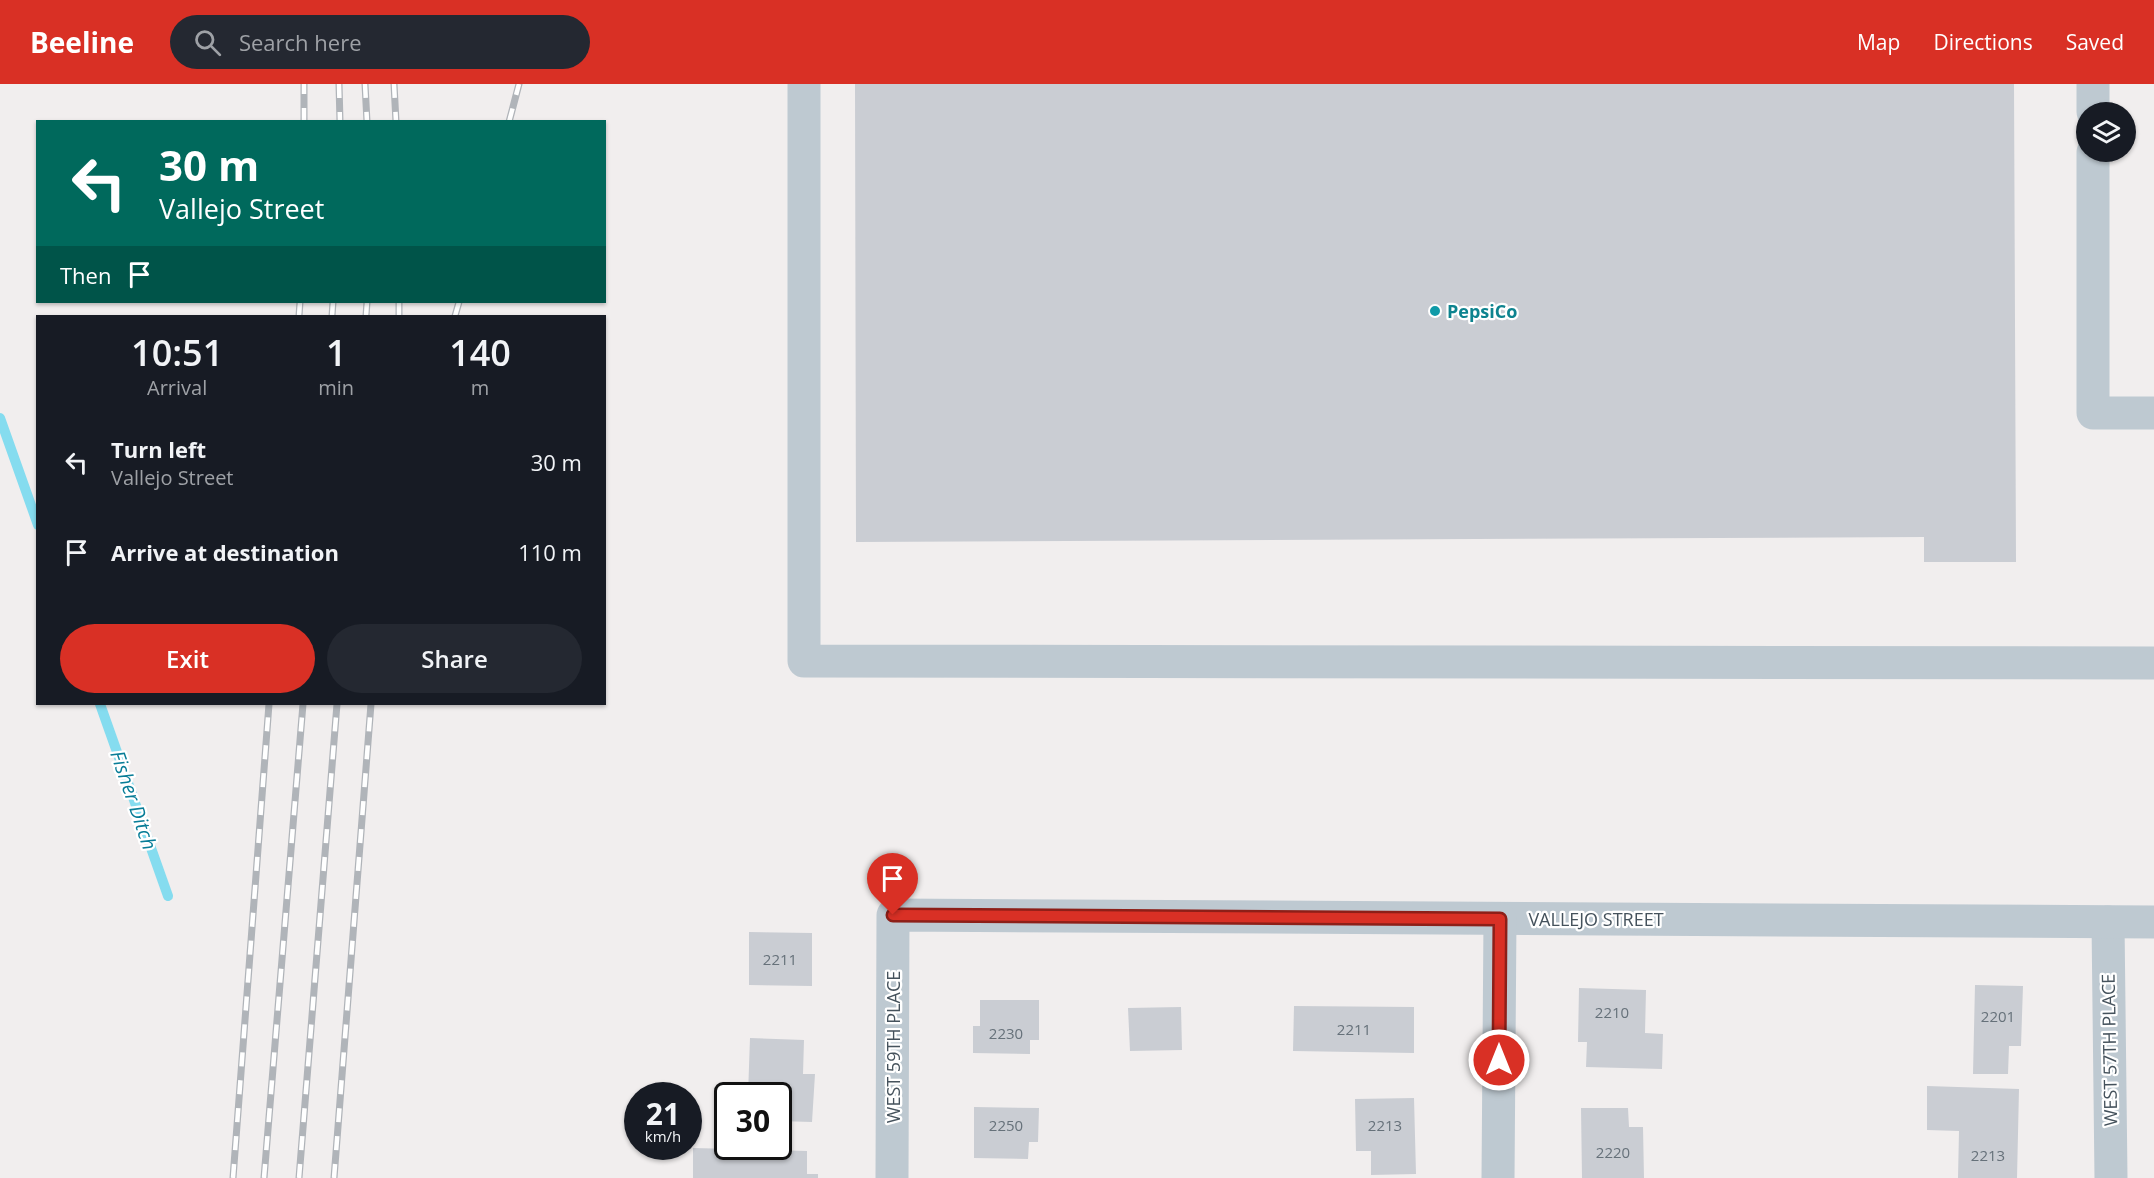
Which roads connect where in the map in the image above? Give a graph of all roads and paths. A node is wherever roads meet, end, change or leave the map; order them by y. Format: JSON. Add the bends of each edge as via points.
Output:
{"nodes":[{"id":1,"x":804,"y":84,"type":"edge"},
{"id":2,"x":2093,"y":84,"type":"edge"},
{"id":3,"x":2093,"y":102,"type":"edge"},
{"id":4,"x":2093,"y":162,"type":"edge"},
{"id":5,"x":2154,"y":413,"type":"edge"},
{"id":6,"x":2154,"y":663,"type":"edge"},
{"id":7,"x":893,"y":915,"type":"joint"},
{"id":8,"x":1500,"y":919,"type":"junction"},
{"id":9,"x":2108,"y":922,"type":"junction"},
{"id":10,"x":2154,"y":922,"type":"edge"},
{"id":11,"x":892,"y":1178,"type":"edge"},
{"id":12,"x":1498,"y":1178,"type":"edge"},
{"id":13,"x":2111,"y":1178,"type":"edge"}],
"edges":[{"from":1,"to":6,"type":"street","via":[[804,661]]},
{"from":2,"to":3,"type":"street"},
{"from":4,"to":5,"type":"street","via":[[2092,413]]},
{"from":7,"to":8,"type":"street","name":"VALLEJO STREET"},
{"from":7,"to":11,"type":"street","name":"WEST 59TH PLACE"},
{"from":8,"to":9,"type":"street","name":"VALLEJO STREET"},
{"from":8,"to":12,"type":"street"},
{"from":9,"to":10,"type":"street","name":"VALLEJO STREET"},
{"from":9,"to":13,"type":"street","name":"WEST 57TH PLACE"}]}
